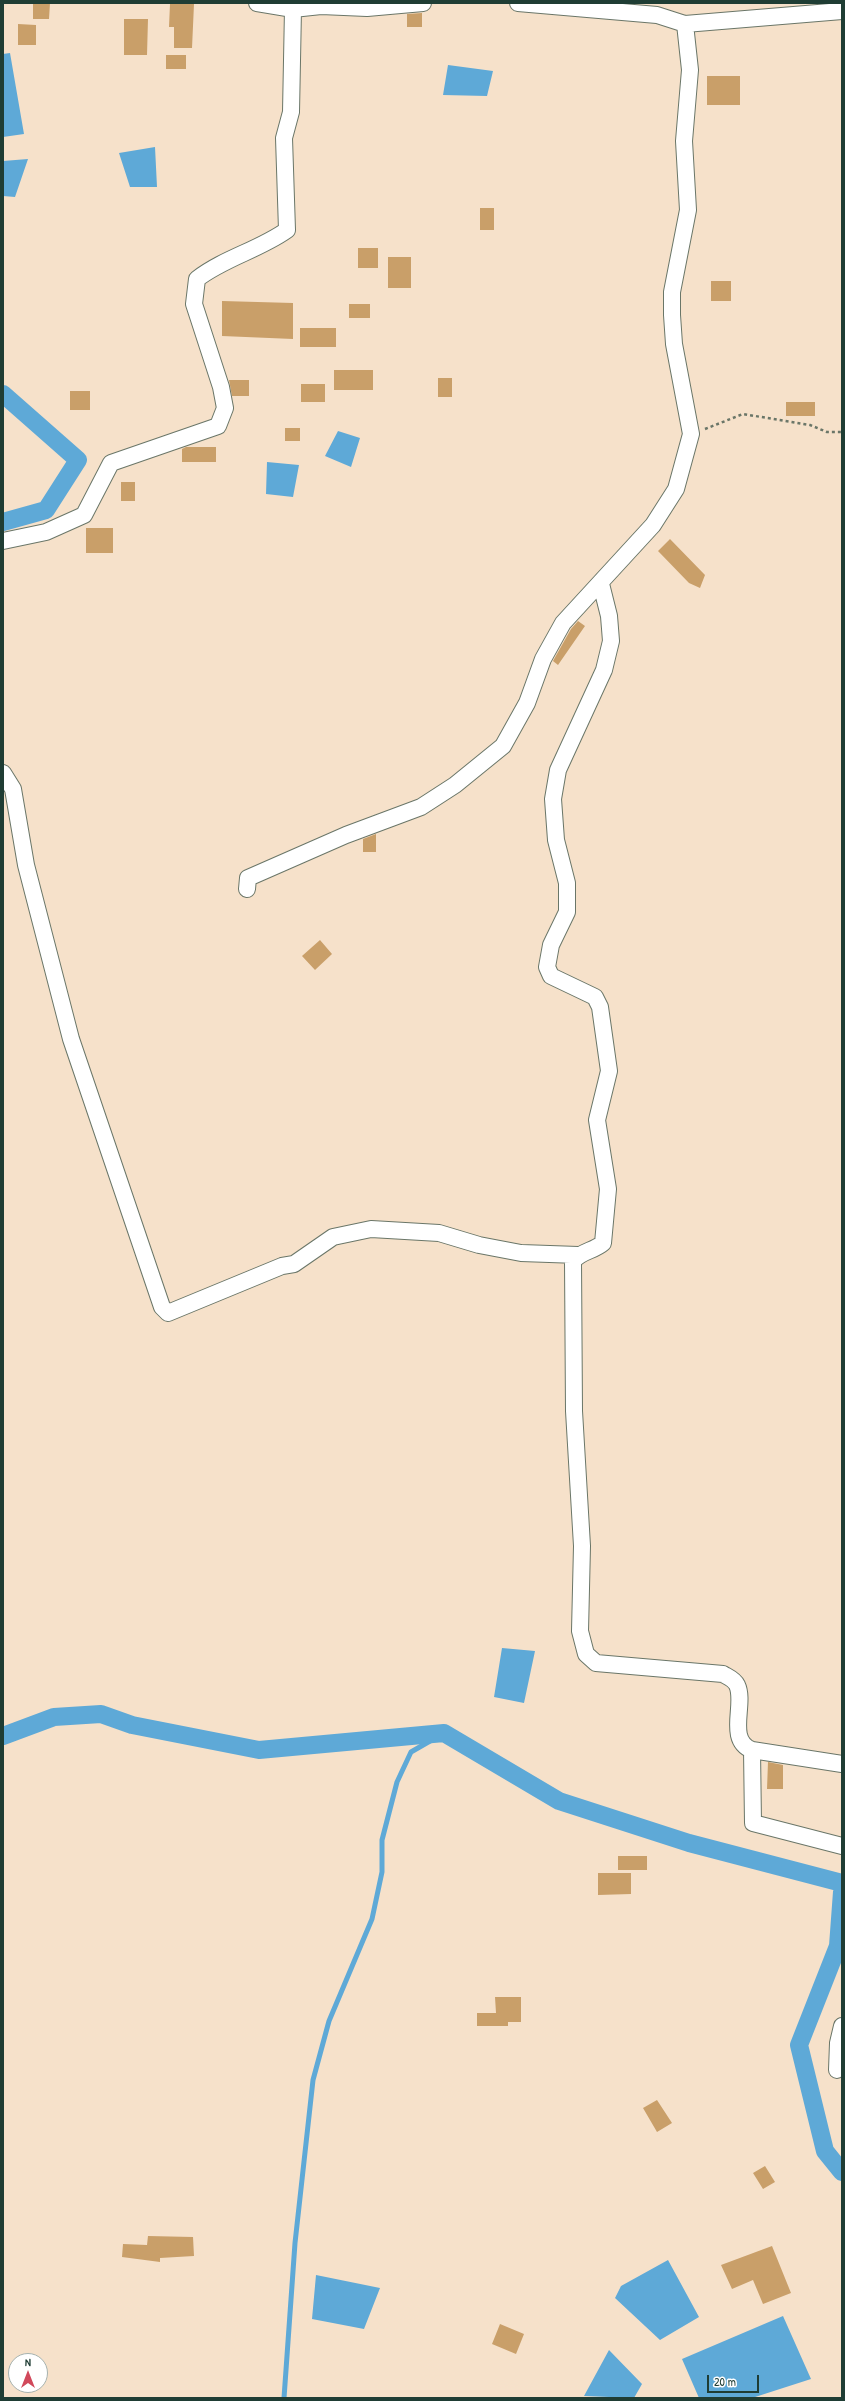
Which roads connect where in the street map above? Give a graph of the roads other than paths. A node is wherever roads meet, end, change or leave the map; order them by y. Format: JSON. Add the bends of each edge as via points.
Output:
{"nodes":[{"id":1,"x":257,"y":3,"type":"edge"},
{"id":2,"x":423,"y":3,"type":"edge"},
{"id":3,"x":518,"y":3,"type":"edge"},
{"id":4,"x":368,"y":6,"type":"edge"},
{"id":5,"x":293,"y":9,"type":"junction"},
{"id":6,"x":842,"y":11,"type":"edge"},
{"id":7,"x":685,"y":24,"type":"junction"},
{"id":8,"x":3,"y":541,"type":"edge"},
{"id":9,"x":601,"y":584,"type":"junction"},
{"id":10,"x":3,"y":773,"type":"edge"},
{"id":11,"x":247,"y":889,"type":"dead end"},
{"id":12,"x":578,"y":1255,"type":"junction"},
{"id":13,"x":752,"y":1750,"type":"junction"},
{"id":14,"x":842,"y":1764,"type":"edge"},
{"id":15,"x":842,"y":1846,"type":"edge"},
{"id":16,"x":842,"y":2026,"type":"edge"},
{"id":17,"x":837,"y":2070,"type":"dead end"}],
"edges":[{"from":1,"to":5,"type":"street"},
{"from":2,"to":4,"type":"street"},
{"from":3,"to":7,"type":"street","via":[[657,15]]},
{"from":4,"to":5,"type":"street"},
{"from":5,"to":8,"type":"street","via":[[292,112],[284,138],[287,230],[272,240],[212,267],[197,279],[194,304],[225,408],[218,426],[111,463],[84,515],[46,532]]},
{"from":6,"to":7,"type":"street"},
{"from":7,"to":9,"type":"street","via":[[690,70],[684,141],[688,210],[672,292],[672,316],[674,344],[691,434],[676,489],[653,525]]},
{"from":9,"to":11,"type":"street","via":[[563,623],[543,659],[527,703],[503,746],[455,785],[421,807],[346,835],[248,878]]},
{"from":9,"to":12,"type":"street","via":[[609,616],[611,641],[604,670],[558,770],[554,806],[556,840],[567,883],[567,912],[551,945],[547,967],[551,976],[595,997],[600,1007],[609,1071],[597,1120],[608,1189],[603,1243],[596,1249]]},
{"from":10,"to":12,"type":"street","via":[[13,789],[26,865],[71,1039],[162,1307],[168,1313],[282,1266],[294,1264],[333,1237],[372,1229],[439,1233],[479,1245],[521,1253]]},
{"from":12,"to":13,"type":"street","via":[[573,1261],[574,1411],[582,1546],[580,1631],[586,1654],[596,1663],[723,1674],[732,1679],[738,1686],[739,1739],[744,1747]]},
{"from":13,"to":14,"type":"street"},
{"from":13,"to":15,"type":"street","via":[[753,1823]]},
{"from":16,"to":17,"type":"street","via":[[838,2043]]}]}
